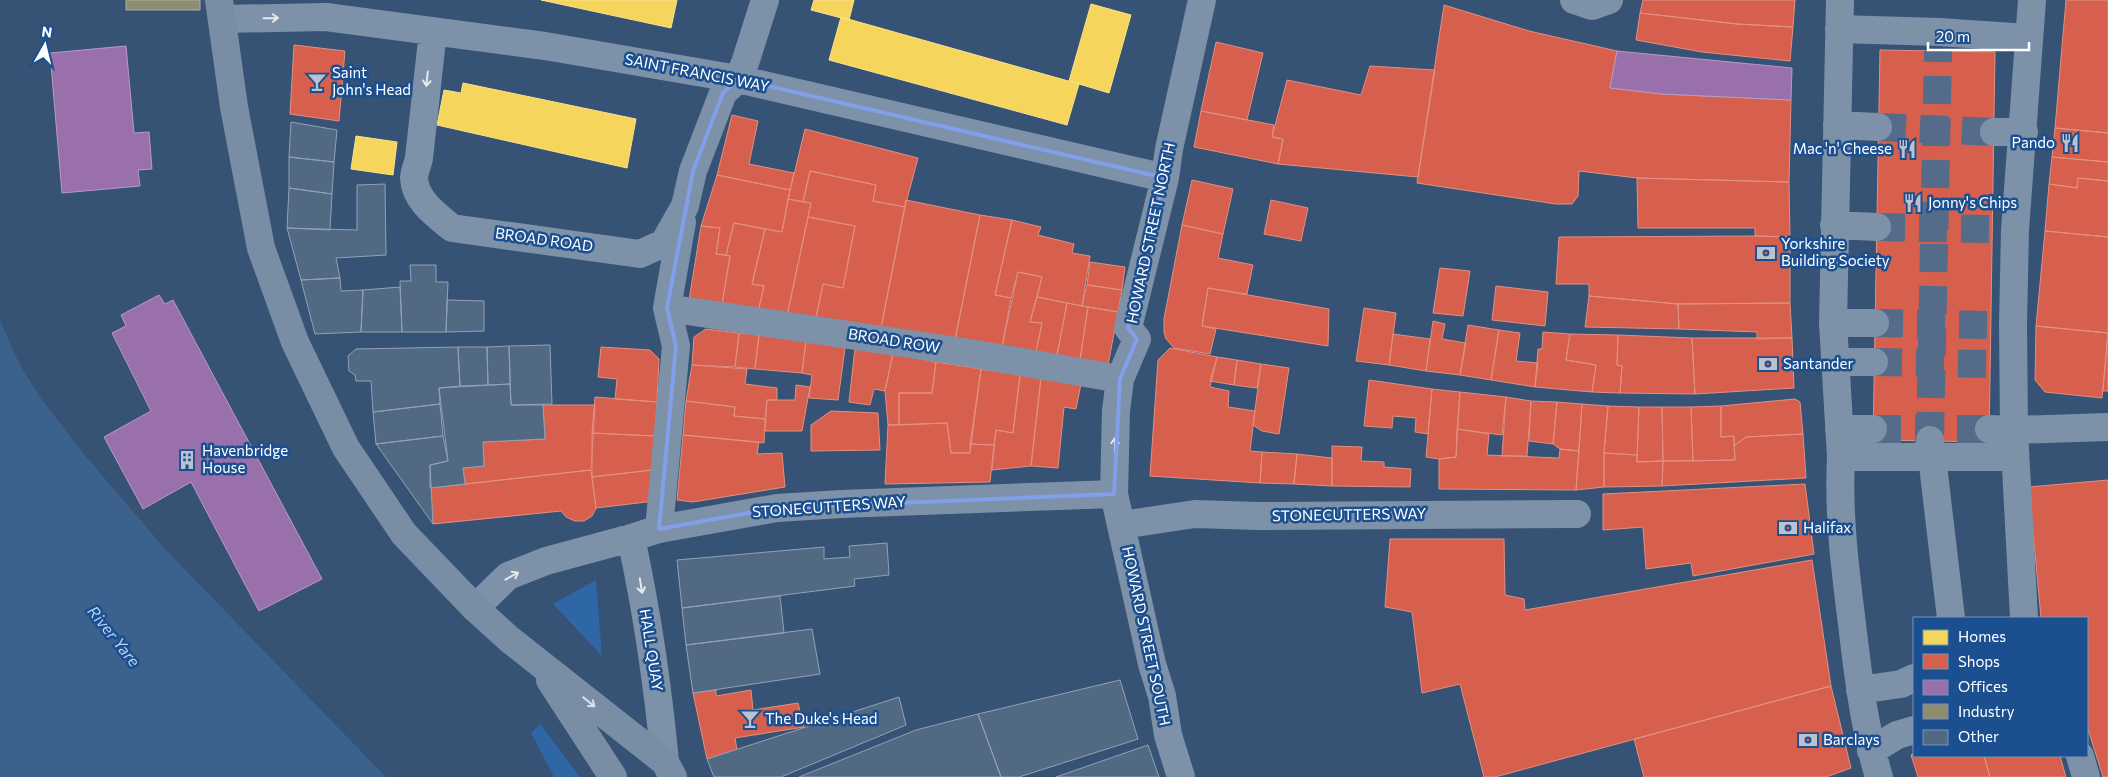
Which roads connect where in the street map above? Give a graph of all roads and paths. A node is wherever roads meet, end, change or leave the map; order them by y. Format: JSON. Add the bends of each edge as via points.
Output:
{"nodes":[{"id":1,"x":765,"y":0,"type":"edge"},
{"id":2,"x":1202,"y":0,"type":"edge"},
{"id":3,"x":1574,"y":0,"type":"edge"},
{"id":4,"x":1609,"y":0,"type":"edge"},
{"id":5,"x":1840,"y":0,"type":"edge"},
{"id":6,"x":2032,"y":0,"type":"edge"},
{"id":7,"x":221,"y":10,"type":"edge"},
{"id":8,"x":1839,"y":29,"type":"junction"},
{"id":9,"x":432,"y":31,"type":"junction"},
{"id":10,"x":2028,"y":38,"type":"junction"},
{"id":11,"x":738,"y":79,"type":"junction"},
{"id":12,"x":1837,"y":126,"type":"junction"},
{"id":13,"x":1878,"y":127,"type":"tunnel mouth"},
{"id":14,"x":1994,"y":132,"type":"tunnel mouth"},
{"id":15,"x":2024,"y":132,"type":"junction"},
{"id":16,"x":1164,"y":178,"type":"junction"},
{"id":17,"x":685,"y":206,"type":"junction"},
{"id":18,"x":1834,"y":225,"type":"junction"},
{"id":19,"x":1877,"y":227,"type":"tunnel mouth"},
{"id":20,"x":667,"y":308,"type":"junction"},
{"id":21,"x":1833,"y":323,"type":"junction"},
{"id":22,"x":1875,"y":323,"type":"tunnel mouth"},
{"id":23,"x":1835,"y":362,"type":"junction"},
{"id":24,"x":1874,"y":362,"type":"tunnel mouth"},
{"id":25,"x":1120,"y":379,"type":"junction"},
{"id":26,"x":2104,"y":427,"type":"edge"},
{"id":27,"x":1840,"y":429,"type":"junction"},
{"id":28,"x":1873,"y":429,"type":"tunnel mouth"},
{"id":29,"x":2001,"y":430,"type":"junction"},
{"id":30,"x":1931,"y":449,"type":"junction"},
{"id":31,"x":2015,"y":457,"type":"junction"},
{"id":32,"x":1841,"y":458,"type":"junction"},
{"id":33,"x":1114,"y":494,"type":"junction"},
{"id":34,"x":1577,"y":514,"type":"dead end"},
{"id":35,"x":1122,"y":525,"type":"junction"},
{"id":36,"x":659,"y":529,"type":"junction"},
{"id":37,"x":631,"y":538,"type":"junction"},
{"id":38,"x":475,"y":608,"type":"junction"},
{"id":39,"x":1951,"y":617,"type":"edge"},
{"id":40,"x":2024,"y":617,"type":"edge"},
{"id":41,"x":537,"y":660,"type":"junction"},
{"id":42,"x":1913,"y":678,"type":"edge"},
{"id":43,"x":1860,"y":690,"type":"junction"},
{"id":44,"x":1913,"y":730,"type":"edge"},
{"id":45,"x":1871,"y":751,"type":"junction"},
{"id":46,"x":2080,"y":757,"type":"edge"},
{"id":47,"x":669,"y":769,"type":"edge"},
{"id":48,"x":613,"y":777,"type":"edge"},
{"id":49,"x":1181,"y":777,"type":"edge"},
{"id":50,"x":1879,"y":777,"type":"edge"},
{"id":51,"x":2086,"y":777,"type":"edge"}],
"edges":[{"from":1,"to":11,"type":"street"},
{"from":2,"to":16,"type":"street","name":"HOWARD STREET NORTH"},
{"from":3,"to":4,"type":"street","via":[[1592,6]]},
{"from":5,"to":8,"type":"street"},
{"from":6,"to":10,"type":"street"},
{"from":7,"to":9,"type":"street","name":"SAINT FRANCIS WAY","one_way":true,"via":[[326,17]]},
{"from":7,"to":38,"type":"main road","name":"HALL QUAY","via":[[234,107],[261,248],[296,342],[346,448],[404,534]]},
{"from":8,"to":10,"type":"street","via":[[1939,42]]},
{"from":8,"to":12,"type":"street"},
{"from":9,"to":11,"type":"street","name":"SAINT FRANCIS WAY","via":[[545,46]]},
{"from":9,"to":17,"type":"street","name":"BROAD ROAD","one_way":true,"via":[[419,158],[414,177],[419,196],[452,228],[640,254],[664,243]]},
{"from":10,"to":15,"type":"street"},
{"from":11,"to":16,"type":"street","name":"SAINT FRANCIS WAY"},
{"from":11,"to":17,"type":"street","name":"BROAD ROAD","via":[[723,92],[692,171]]},
{"from":12,"to":13,"type":"street"},
{"from":12,"to":18,"type":"street"},
{"from":14,"to":15,"type":"street"},
{"from":15,"to":29,"type":"street","via":[[2004,230]]},
{"from":16,"to":25,"type":"street","name":"HOWARD STREET NORTH","via":[[1128,328],[1137,339]]},
{"from":17,"to":20,"type":"street"},
{"from":18,"to":19,"type":"street"},
{"from":18,"to":21,"type":"street"},
{"from":20,"to":25,"type":"street","name":"BROAD ROW","via":[[936,347]]},
{"from":20,"to":36,"type":"street","via":[[676,346]]},
{"from":21,"to":22,"type":"street"},
{"from":21,"to":23,"type":"street"},
{"from":23,"to":24,"type":"street"},
{"from":23,"to":27,"type":"street"},
{"from":33,"to":25,"type":"street","name":"HOWARD STREET NORTH","one_way":true},
{"from":26,"to":29,"type":"street"},
{"from":27,"to":28,"type":"street"},
{"from":27,"to":32,"type":"street"},
{"from":29,"to":31,"type":"street"},
{"from":30,"to":31,"type":"street"},
{"from":30,"to":32,"type":"street"},
{"from":30,"to":39,"type":"street"},
{"from":31,"to":40,"type":"street"},
{"from":32,"to":43,"type":"street","via":[[1843,552]]},
{"from":33,"to":35,"type":"street","name":"HOWARD STREET SOUTH"},
{"from":33,"to":36,"type":"street","name":"STONECUTTERS WAY","via":[[777,508]]},
{"from":34,"to":35,"type":"street","name":"STONECUTTERS WAY","via":[[1195,514]]},
{"from":35,"to":49,"type":"street","name":"HOWARD STREET SOUTH","via":[[1168,735]]},
{"from":36,"to":37,"type":"street","name":"STONECUTTERS WAY"},
{"from":38,"to":37,"type":"street","name":"STONECUTTERS WAY","one_way":true,"via":[[508,576],[546,561]]},
{"from":37,"to":47,"type":"street","name":"HALL QUAY","one_way":true},
{"from":38,"to":41,"type":"main road","name":"HALL QUAY"},
{"from":41,"to":47,"type":"main road","name":"HALL QUAY","one_way":true},
{"from":41,"to":48,"type":"main road","name":"HALL QUAY"},
{"from":42,"to":43,"type":"street","via":[[1901,684]]},
{"from":43,"to":45,"type":"street"},
{"from":44,"to":45,"type":"street","via":[[1897,735]]},
{"from":45,"to":50,"type":"street"},
{"from":46,"to":51,"type":"street"}]}
